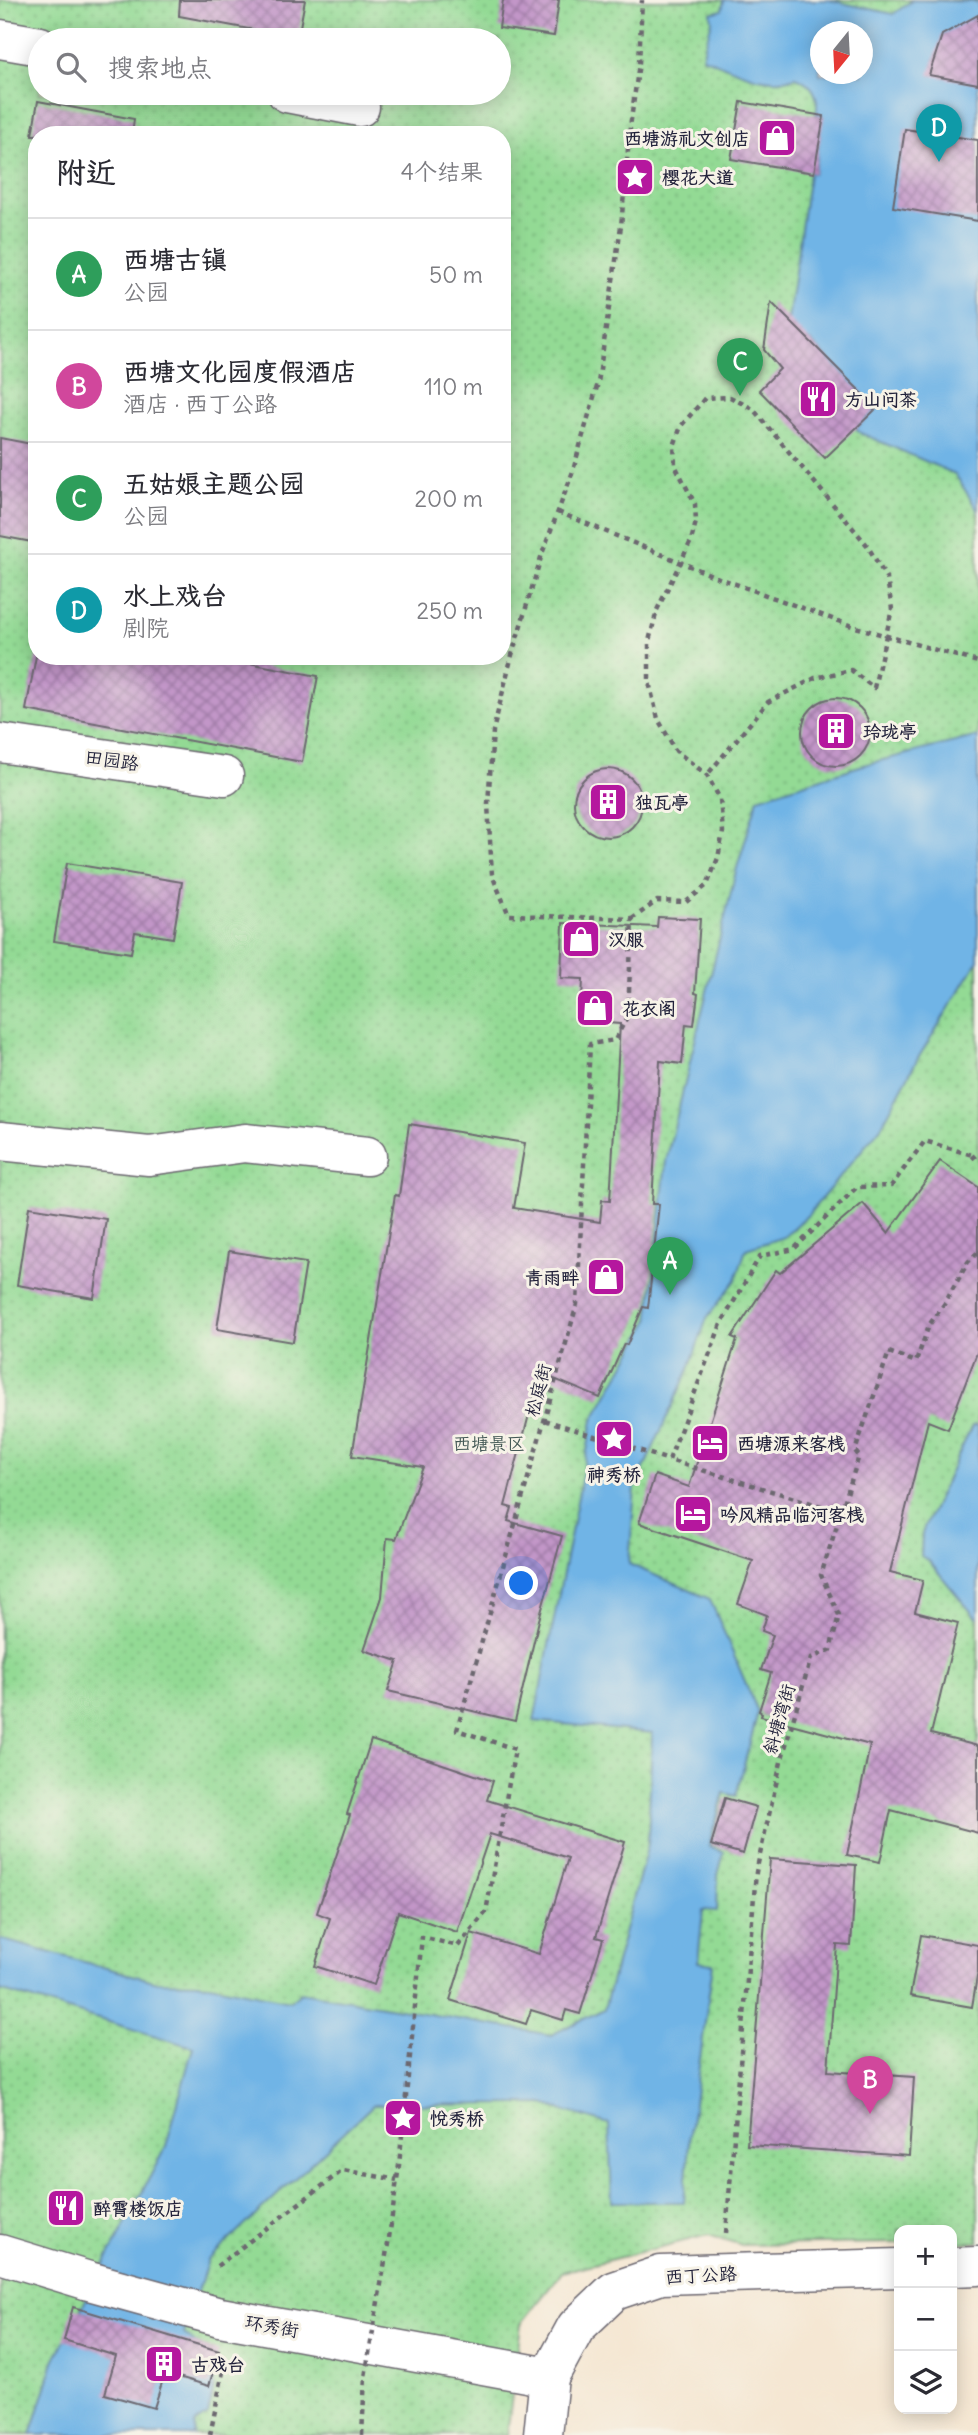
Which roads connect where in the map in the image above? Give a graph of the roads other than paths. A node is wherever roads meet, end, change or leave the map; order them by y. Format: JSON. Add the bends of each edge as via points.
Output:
{"nodes":[{"id":1,"x":0,"y":39,"type":"edge"},
{"id":2,"x":28,"y":44,"type":"edge"},
{"id":3,"x":350,"y":105,"type":"edge"},
{"id":4,"x":360,"y":107,"type":"dead end"},
{"id":5,"x":0,"y":743,"type":"edge"},
{"id":6,"x":224,"y":776,"type":"dead end"},
{"id":7,"x":0,"y":1141,"type":"edge"},
{"id":8,"x":367,"y":1156,"type":"dead end"},
{"id":9,"x":0,"y":2254,"type":"edge"},
{"id":10,"x":978,"y":2266,"type":"edge"},
{"id":11,"x":957,"y":2267,"type":"edge"},
{"id":12,"x":894,"y":2269,"type":"edge"},
{"id":13,"x":549,"y":2377,"type":"junction"},
{"id":14,"x":543,"y":2435,"type":"edge"}],
"edges":[{"from":1,"to":2,"type":"street"},
{"from":3,"to":4,"type":"street"},
{"from":5,"to":6,"type":"street","name":"田园路"},
{"from":7,"to":8,"type":"street","via":[[149,1156],[245,1143]]},
{"from":9,"to":13,"type":"street","name":"环秀街","bridge":true,"via":[[220,2317]]},
{"from":10,"to":11,"type":"street"},
{"from":12,"to":13,"type":"street","name":"西丁公路","via":[[661,2275],[614,2291],[576,2327]]},
{"from":13,"to":14,"type":"street"}]}
